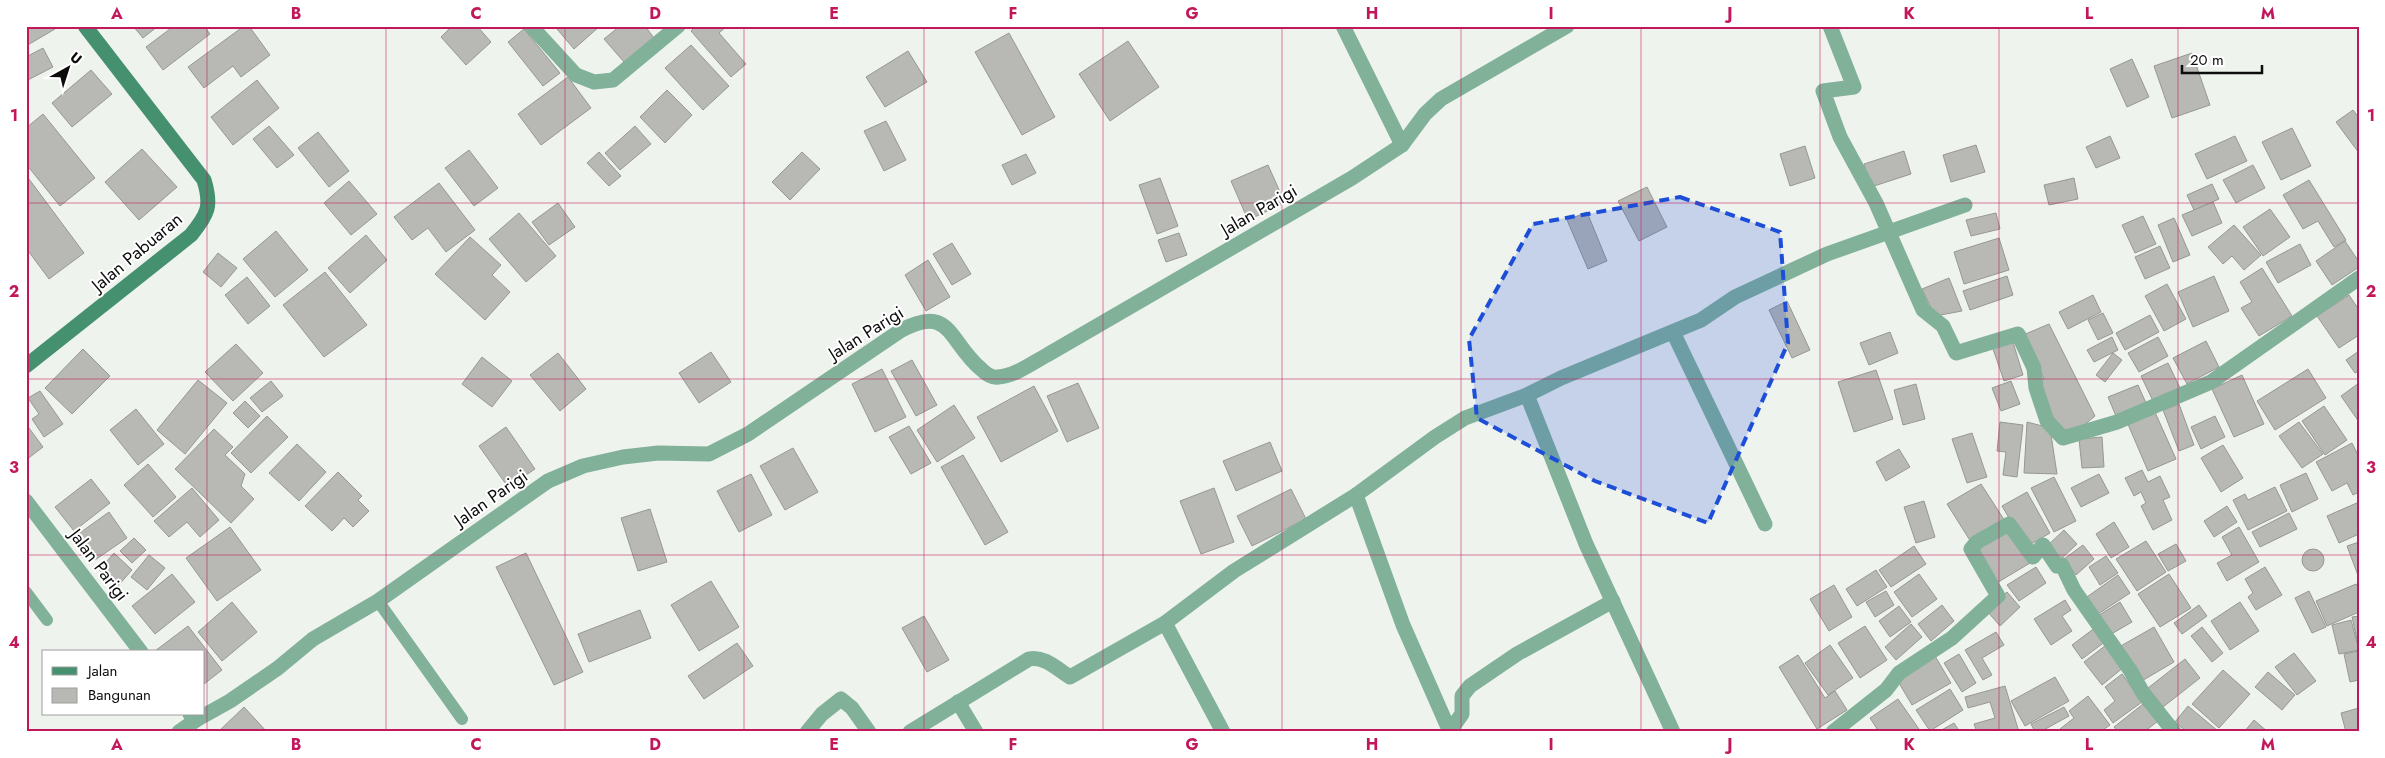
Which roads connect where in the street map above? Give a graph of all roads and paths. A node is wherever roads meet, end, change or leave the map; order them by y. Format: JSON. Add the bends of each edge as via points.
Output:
{"nodes":[{"id":1,"x":85,"y":26,"type":"edge"},
{"id":2,"x":530,"y":26,"type":"edge"},
{"id":3,"x":678,"y":26,"type":"edge"},
{"id":4,"x":1343,"y":26,"type":"edge"},
{"id":5,"x":1567,"y":26,"type":"edge"},
{"id":6,"x":1830,"y":26,"type":"edge"},
{"id":7,"x":1402,"y":145,"type":"junction"},
{"id":8,"x":1965,"y":205,"type":"dead end"},
{"id":9,"x":1888,"y":231,"type":"junction"},
{"id":10,"x":2359,"y":278,"type":"edge"},
{"id":11,"x":1673,"y":332,"type":"junction"},
{"id":12,"x":26,"y":366,"type":"edge"},
{"id":13,"x":1527,"y":395,"type":"junction"},
{"id":14,"x":1356,"y":496,"type":"junction"},
{"id":15,"x":26,"y":502,"type":"edge"},
{"id":16,"x":1765,"y":524,"type":"dead end"},
{"id":17,"x":26,"y":592,"type":"edge"},
{"id":18,"x":378,"y":601,"type":"junction"},
{"id":19,"x":1613,"y":601,"type":"junction"},
{"id":20,"x":47,"y":620,"type":"dead end"},
{"id":21,"x":1166,"y":622,"type":"junction"},
{"id":22,"x":139,"y":650,"type":"edge"},
{"id":23,"x":958,"y":702,"type":"junction"},
{"id":24,"x":205,"y":711,"type":"edge"},
{"id":25,"x":193,"y":716,"type":"edge"},
{"id":26,"x":462,"y":719,"type":"dead end"},
{"id":27,"x":179,"y":732,"type":"edge"},
{"id":28,"x":807,"y":732,"type":"edge"},
{"id":29,"x":869,"y":732,"type":"edge"},
{"id":30,"x":910,"y":732,"type":"edge"},
{"id":31,"x":976,"y":732,"type":"edge"},
{"id":32,"x":1223,"y":732,"type":"edge"},
{"id":33,"x":1449,"y":732,"type":"edge"},
{"id":34,"x":1673,"y":732,"type":"edge"},
{"id":35,"x":1833,"y":732,"type":"edge"},
{"id":36,"x":2174,"y":732,"type":"edge"}],
"edges":[{"from":1,"to":12,"type":"street","name":"Jalan Pabuaran","via":[[204,180],[210,198],[203,221],[191,235]]},
{"from":2,"to":3,"type":"street","via":[[576,75],[594,82],[613,80]]},
{"from":4,"to":7,"type":"street"},
{"from":5,"to":7,"type":"street","name":"Jalan Parigi","via":[[1441,99],[1425,114]]},
{"from":6,"to":9,"type":"street","via":[[1854,87],[1823,92],[1840,137]]},
{"from":7,"to":18,"type":"street","name":"Jalan Parigi","via":[[1048,356],[1010,374],[996,378],[986,374],[973,363],[942,323],[931,320],[916,322],[748,434],[709,454],[658,453],[623,457],[583,466],[548,481]]},
{"from":8,"to":9,"type":"street"},
{"from":9,"to":10,"type":"street","via":[[1922,310],[1943,326],[1956,353],[2018,334],[2034,368],[2036,388],[2047,421],[2063,438],[2117,422],[2211,382]]},
{"from":9,"to":11,"type":"street","via":[[1775,278]]},
{"from":11,"to":13,"type":"street"},
{"from":11,"to":16,"type":"street"},
{"from":13,"to":14,"type":"street","via":[[1465,418]]},
{"from":13,"to":19,"type":"street","via":[[1586,544]]},
{"from":14,"to":21,"type":"street","via":[[1234,571]]},
{"from":14,"to":33,"type":"street","via":[[1403,625]]},
{"from":15,"to":22,"type":"street","name":"Jalan Parigi"},
{"from":17,"to":20,"type":"lane"},
{"from":18,"to":24,"type":"street","name":"Jalan Parigi","via":[[313,639],[230,701]]},
{"from":18,"to":26,"type":"lane"},
{"from":19,"to":33,"type":"street","via":[[1517,654],[1470,686],[1462,696],[1462,714]]},
{"from":19,"to":34,"type":"street"},
{"from":21,"to":23,"type":"street","via":[[1070,677],[1045,661],[1029,659]]},
{"from":21,"to":32,"type":"street"},
{"from":23,"to":30,"type":"street"},
{"from":23,"to":31,"type":"street"},
{"from":25,"to":27,"type":"street","name":"Jalan Parigi"},
{"from":28,"to":29,"type":"street","via":[[841,699],[852,708]]},
{"from":35,"to":36,"type":"street","via":[[1886,690],[1899,673],[1952,638],[1998,596],[1971,549],[1977,542],[2009,524],[2033,557],[2043,545],[2057,566],[2062,565],[2074,590],[2143,693]]}]}
